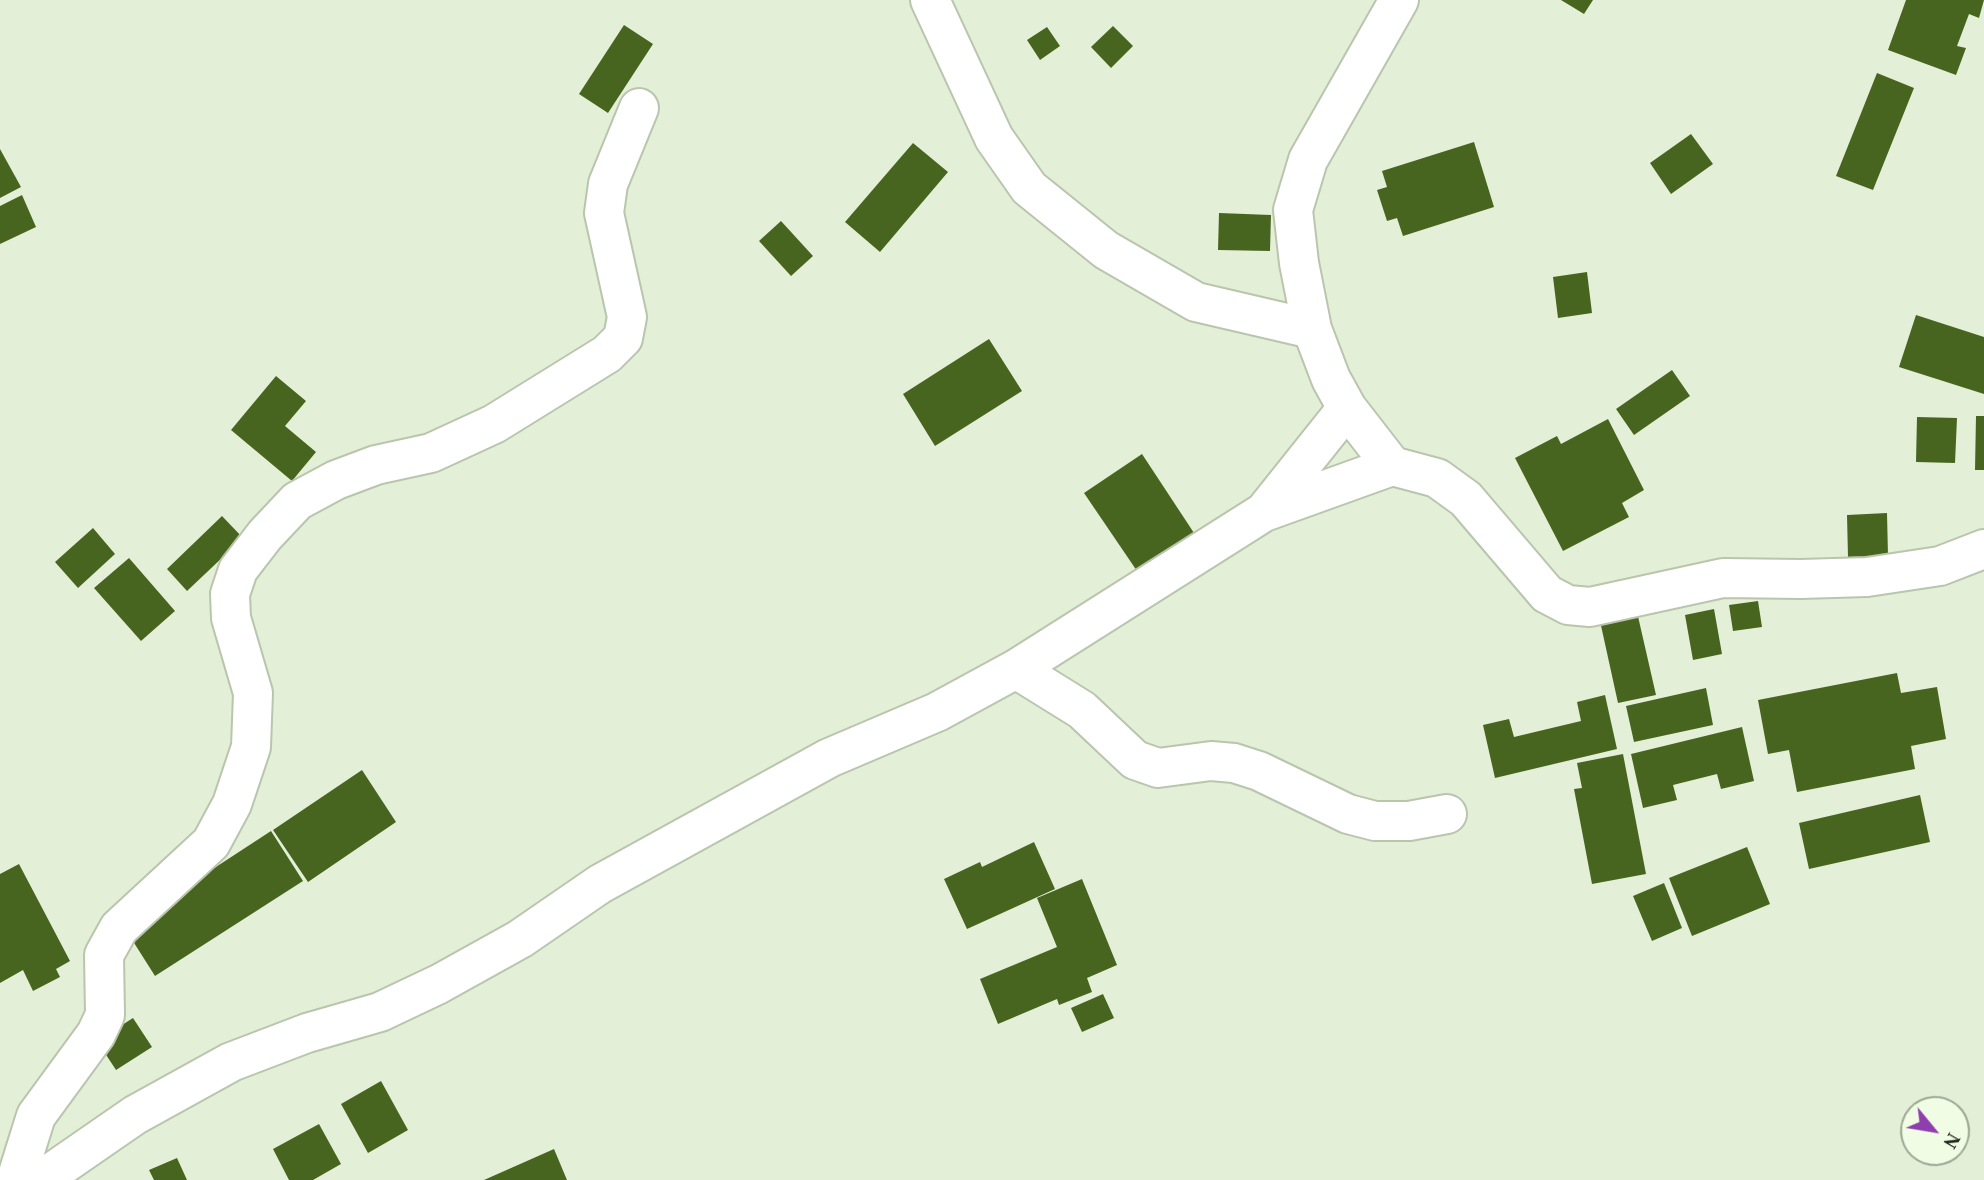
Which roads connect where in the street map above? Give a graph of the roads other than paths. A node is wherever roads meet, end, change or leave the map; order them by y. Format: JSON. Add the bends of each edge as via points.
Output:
{"nodes":[{"id":1,"x":930,"y":0,"type":"edge"},
{"id":2,"x":1399,"y":0,"type":"edge"},
{"id":3,"x":639,"y":108,"type":"dead end"},
{"id":4,"x":1312,"y":329,"type":"junction"},
{"id":5,"x":1347,"y":408,"type":"junction"},
{"id":6,"x":1392,"y":466,"type":"junction"},
{"id":7,"x":1264,"y":512,"type":"junction"},
{"id":8,"x":1984,"y":549,"type":"edge"},
{"id":9,"x":1016,"y":669,"type":"junction"},
{"id":10,"x":1447,"y":814,"type":"dead end"},
{"id":11,"x":16,"y":1180,"type":"edge"},
{"id":12,"x":41,"y":1180,"type":"edge"}],
"edges":[{"from":1,"to":4,"type":"street","via":[[994,138],[1029,188],[1106,250],[1196,302]]},
{"from":2,"to":4,"type":"street","via":[[1308,160],[1293,210]]},
{"from":3,"to":11,"type":"street","via":[[608,184],[604,213],[627,317],[623,338],[607,354],[494,424],[431,453],[336,480],[297,500],[238,570],[230,594],[230,618],[253,693],[251,747],[232,804],[211,844],[119,928],[104,955],[105,1015],[36,1116]]},
{"from":4,"to":5,"type":"street"},
{"from":5,"to":6,"type":"street"},
{"from":5,"to":7,"type":"street"},
{"from":6,"to":7,"type":"street"},
{"from":6,"to":8,"type":"street","via":[[1437,478],[1466,499],[1547,594],[1568,606],[1590,607],[1723,578],[1867,577],[1940,566]]},
{"from":7,"to":9,"type":"street"},
{"from":9,"to":10,"type":"street","via":[[1082,709],[1135,760],[1158,768],[1211,761],[1234,763],[1348,814],[1376,821]]},
{"from":9,"to":12,"type":"street","via":[[937,712],[830,758],[600,884],[520,939],[439,984],[380,1012],[231,1062],[135,1115]]}]}
